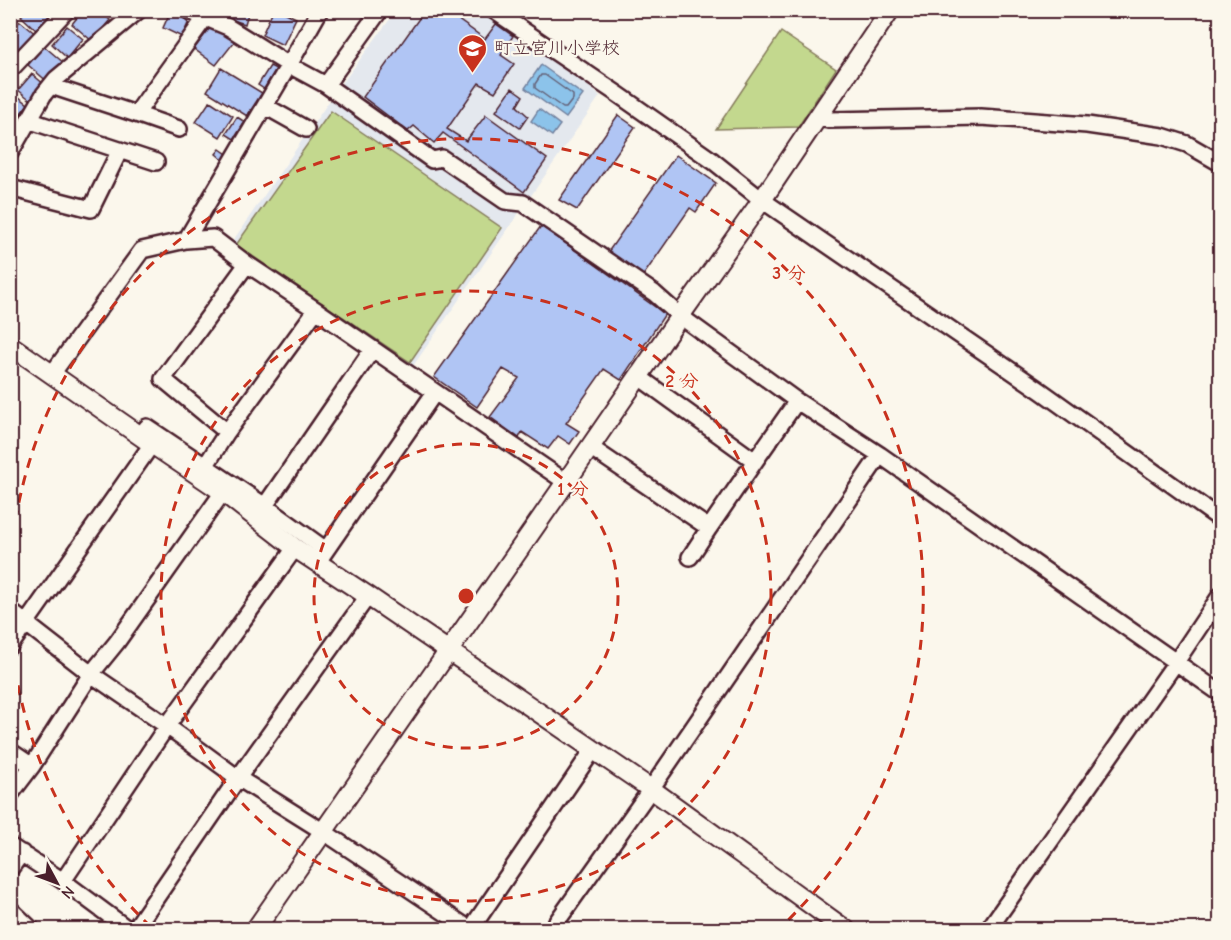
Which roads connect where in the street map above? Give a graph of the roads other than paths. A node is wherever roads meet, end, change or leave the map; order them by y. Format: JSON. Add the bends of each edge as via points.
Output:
{"nodes":[{"id":1,"x":67,"y":10,"type":"edge"},
{"id":2,"x":139,"y":10,"type":"edge"},
{"id":3,"x":187,"y":10,"type":"edge"},
{"id":4,"x":320,"y":10,"type":"edge"},
{"id":5,"x":380,"y":10,"type":"edge"},
{"id":6,"x":493,"y":10,"type":"edge"},
{"id":7,"x":890,"y":10,"type":"edge"},
{"id":8,"x":205,"y":18,"type":"junction"},
{"id":9,"x":10,"y":63,"type":"edge"},
{"id":10,"x":289,"y":65,"type":"junction"},
{"id":11,"x":326,"y":85,"type":"junction"},
{"id":12,"x":51,"y":86,"type":"junction"},
{"id":13,"x":265,"y":106,"type":"junction"},
{"id":14,"x":136,"y":114,"type":"junction"},
{"id":15,"x":817,"y":118,"type":"junction"},
{"id":16,"x":28,"y":120,"type":"junction"},
{"id":17,"x":179,"y":129,"type":"dead end"},
{"id":18,"x":306,"y":129,"type":"dead end"},
{"id":19,"x":11,"y":148,"type":"edge"},
{"id":20,"x":120,"y":150,"type":"junction"},
{"id":21,"x":156,"y":162,"type":"dead end"},
{"id":22,"x":1221,"y":163,"type":"edge"},
{"id":23,"x":10,"y":188,"type":"edge"},
{"id":24,"x":762,"y":200,"type":"junction"},
{"id":25,"x":186,"y":240,"type":"junction"},
{"id":26,"x":246,"y":264,"type":"junction"},
{"id":27,"x":316,"y":310,"type":"junction"},
{"id":28,"x":680,"y":316,"type":"junction"},
{"id":29,"x":10,"y":345,"type":"edge"},
{"id":30,"x":372,"y":350,"type":"junction"},
{"id":31,"x":52,"y":374,"type":"junction"},
{"id":32,"x":639,"y":377,"type":"junction"},
{"id":33,"x":435,"y":392,"type":"junction"},
{"id":34,"x":797,"y":401,"type":"junction"},
{"id":35,"x":228,"y":432,"type":"junction"},
{"id":36,"x":146,"y":440,"type":"junction"},
{"id":37,"x":590,"y":447,"type":"junction"},
{"id":38,"x":880,"y":455,"type":"junction"},
{"id":39,"x":755,"y":461,"type":"junction"},
{"id":40,"x":203,"y":471,"type":"junction"},
{"id":41,"x":566,"y":482,"type":"junction"},
{"id":42,"x":224,"y":492,"type":"junction"},
{"id":43,"x":261,"y":512,"type":"junction"},
{"id":44,"x":1221,"y":519,"type":"edge"},
{"id":45,"x":708,"y":528,"type":"junction"},
{"id":46,"x":295,"y":548,"type":"junction"},
{"id":47,"x":322,"y":557,"type":"junction"},
{"id":48,"x":690,"y":557,"type":"dead end"},
{"id":49,"x":368,"y":596,"type":"junction"},
{"id":50,"x":1221,"y":596,"type":"edge"},
{"id":51,"x":10,"y":611,"type":"edge"},
{"id":52,"x":27,"y":623,"type":"junction"},
{"id":53,"x":10,"y":646,"type":"edge"},
{"id":54,"x":448,"y":652,"type":"junction"},
{"id":55,"x":1176,"y":662,"type":"junction"},
{"id":56,"x":92,"y":674,"type":"junction"},
{"id":57,"x":1221,"y":693,"type":"edge"},
{"id":58,"x":167,"y":726,"type":"junction"},
{"id":59,"x":593,"y":750,"type":"junction"},
{"id":60,"x":10,"y":751,"type":"edge"},
{"id":61,"x":32,"y":766,"type":"junction"},
{"id":62,"x":238,"y":778,"type":"junction"},
{"id":63,"x":651,"y":789,"type":"junction"},
{"id":64,"x":10,"y":795,"type":"edge"},
{"id":65,"x":324,"y":832,"type":"junction"},
{"id":66,"x":16,"y":849,"type":"edge"},
{"id":67,"x":10,"y":869,"type":"edge"},
{"id":68,"x":63,"y":881,"type":"junction"},
{"id":69,"x":10,"y":909,"type":"edge"},
{"id":70,"x":471,"y":929,"type":"edge"},
{"id":71,"x":32,"y":930,"type":"edge"},
{"id":72,"x":131,"y":930,"type":"edge"},
{"id":73,"x":255,"y":930,"type":"edge"},
{"id":74,"x":551,"y":930,"type":"edge"},
{"id":75,"x":846,"y":930,"type":"edge"},
{"id":76,"x":988,"y":930,"type":"edge"}],
"edges":[{"from":1,"to":9,"type":"street","via":[[14,66]]},
{"from":2,"to":12,"type":"street"},
{"from":3,"to":8,"type":"street"},
{"from":4,"to":10,"type":"street"},
{"from":5,"to":11,"type":"street"},
{"from":6,"to":24,"type":"street","via":[[713,160]]},
{"from":7,"to":15,"type":"street"},
{"from":8,"to":10,"type":"street","via":[[228,27]]},
{"from":8,"to":14,"type":"street"},
{"from":10,"to":11,"type":"street"},
{"from":10,"to":13,"type":"street"},
{"from":11,"to":28,"type":"street","via":[[432,160],[442,158],[505,201],[523,203],[654,293]]},
{"from":12,"to":14,"type":"street"},
{"from":12,"to":16,"type":"street"},
{"from":13,"to":18,"type":"street"},
{"from":13,"to":25,"type":"street"},
{"from":14,"to":17,"type":"street"},
{"from":15,"to":22,"type":"street","via":[[981,117],[1086,125],[1162,136],[1187,144]]},
{"from":15,"to":24,"type":"street"},
{"from":16,"to":19,"type":"street"},
{"from":16,"to":20,"type":"street"},
{"from":20,"to":21,"type":"street"},
{"from":20,"to":23,"type":"street","via":[[91,209]]},
{"from":24,"to":28,"type":"street"},
{"from":24,"to":44,"type":"street"},
{"from":25,"to":26,"type":"street","via":[[213,238]]},
{"from":25,"to":31,"type":"street","via":[[142,250]]},
{"from":26,"to":27,"type":"street"},
{"from":26,"to":35,"type":"street","via":[[163,379]]},
{"from":27,"to":30,"type":"street"},
{"from":27,"to":35,"type":"street"},
{"from":28,"to":32,"type":"street"},
{"from":28,"to":34,"type":"street"},
{"from":29,"to":31,"type":"street"},
{"from":30,"to":33,"type":"street"},
{"from":30,"to":43,"type":"street"},
{"from":31,"to":36,"type":"street"},
{"from":32,"to":37,"type":"street"},
{"from":32,"to":39,"type":"street"},
{"from":33,"to":41,"type":"street"},
{"from":33,"to":47,"type":"street"},
{"from":34,"to":38,"type":"street"},
{"from":34,"to":39,"type":"street"},
{"from":35,"to":40,"type":"street"},
{"from":36,"to":40,"type":"street"},
{"from":36,"to":52,"type":"street"},
{"from":37,"to":41,"type":"street"},
{"from":37,"to":45,"type":"street"},
{"from":38,"to":55,"type":"street"},
{"from":38,"to":63,"type":"street"},
{"from":39,"to":45,"type":"street"},
{"from":40,"to":42,"type":"street"},
{"from":40,"to":43,"type":"street"},
{"from":41,"to":54,"type":"street"},
{"from":42,"to":43,"type":"street"},
{"from":42,"to":56,"type":"street"},
{"from":43,"to":46,"type":"street"},
{"from":43,"to":47,"type":"street"},
{"from":45,"to":48,"type":"street"},
{"from":46,"to":47,"type":"street"},
{"from":46,"to":58,"type":"street"},
{"from":47,"to":49,"type":"street"},
{"from":49,"to":54,"type":"street"},
{"from":49,"to":62,"type":"street"},
{"from":50,"to":55,"type":"street"},
{"from":51,"to":52,"type":"street"},
{"from":52,"to":53,"type":"street"},
{"from":52,"to":56,"type":"street"},
{"from":54,"to":59,"type":"street"},
{"from":54,"to":65,"type":"street"},
{"from":55,"to":57,"type":"street"},
{"from":55,"to":76,"type":"street"},
{"from":56,"to":58,"type":"street"},
{"from":56,"to":61,"type":"street"},
{"from":58,"to":62,"type":"street"},
{"from":58,"to":68,"type":"street"},
{"from":59,"to":63,"type":"street"},
{"from":59,"to":70,"type":"street"},
{"from":60,"to":61,"type":"street"},
{"from":61,"to":64,"type":"street"},
{"from":62,"to":65,"type":"street"},
{"from":62,"to":72,"type":"street"},
{"from":63,"to":74,"type":"street"},
{"from":63,"to":75,"type":"street"},
{"from":65,"to":70,"type":"street"},
{"from":65,"to":73,"type":"street"},
{"from":66,"to":67,"type":"street"},
{"from":66,"to":68,"type":"street"},
{"from":68,"to":72,"type":"street"},
{"from":69,"to":71,"type":"street"}]}
